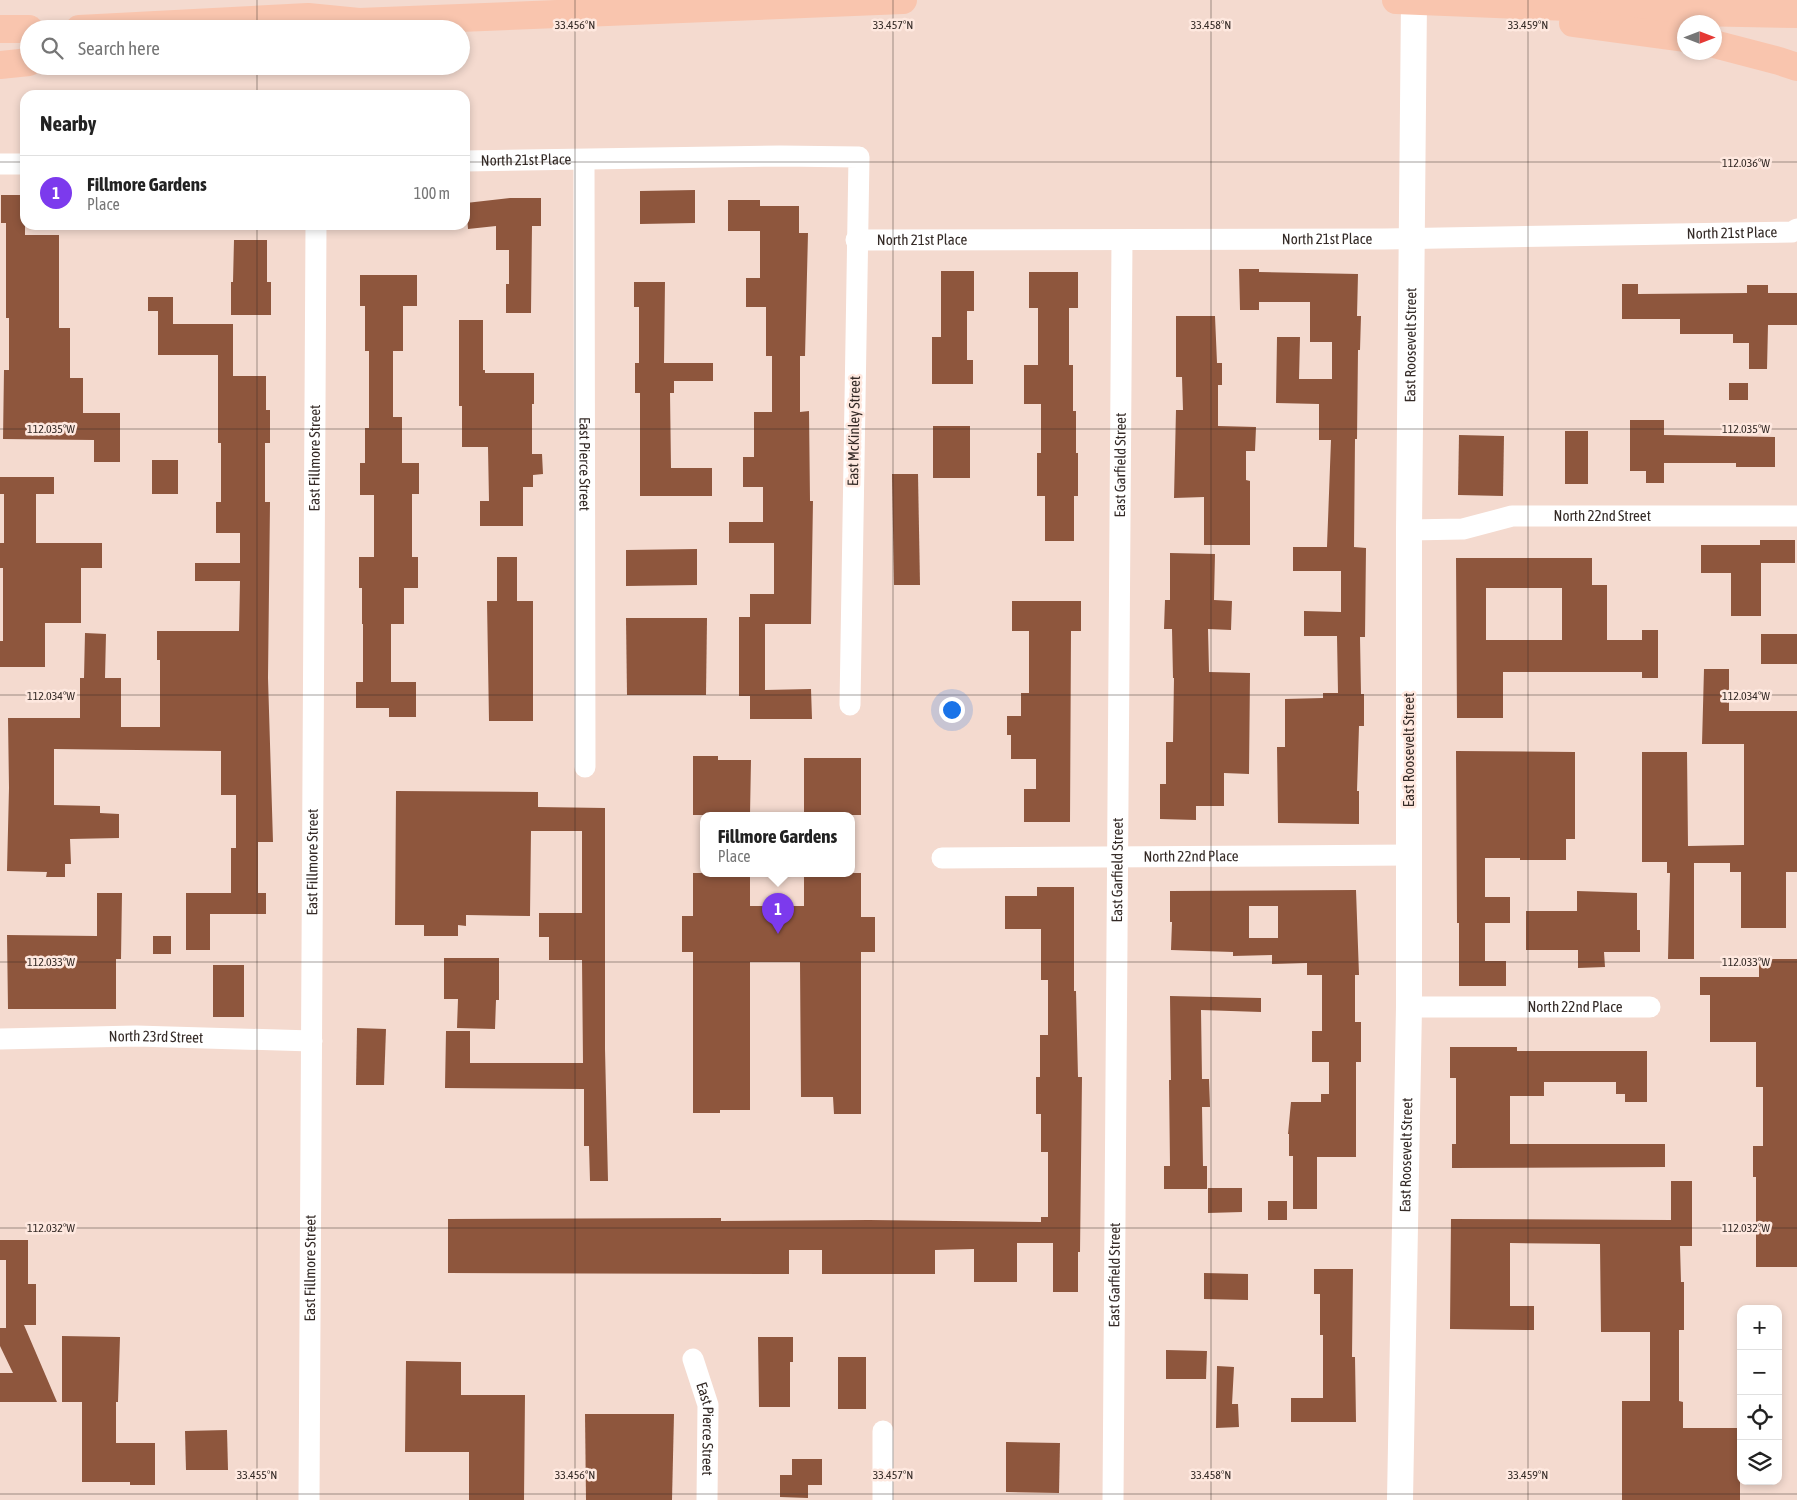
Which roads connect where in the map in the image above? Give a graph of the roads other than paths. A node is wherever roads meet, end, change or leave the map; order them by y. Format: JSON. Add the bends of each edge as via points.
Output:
{"nodes":[{"id":1,"x":903,"y":0,"type":"edge"},
{"id":2,"x":1396,"y":0,"type":"edge"},
{"id":3,"x":1414,"y":0,"type":"edge"},
{"id":4,"x":1446,"y":1,"type":"edge"},
{"id":5,"x":1797,"y":14,"type":"edge"},
{"id":6,"x":251,"y":20,"type":"edge"},
{"id":7,"x":339,"y":20,"type":"edge"},
{"id":8,"x":408,"y":20,"type":"edge"},
{"id":9,"x":20,"y":29,"type":"edge"},
{"id":10,"x":0,"y":30,"type":"edge"},
{"id":11,"x":1677,"y":37,"type":"edge"},
{"id":12,"x":1722,"y":46,"type":"edge"},
{"id":13,"x":20,"y":63,"type":"edge"},
{"id":14,"x":0,"y":65,"type":"edge"},
{"id":15,"x":1797,"y":67,"type":"edge"},
{"id":16,"x":859,"y":157,"type":"joint"},
{"id":17,"x":584,"y":160,"type":"junction"},
{"id":18,"x":470,"y":161,"type":"edge"},
{"id":19,"x":0,"y":164,"type":"edge"},
{"id":20,"x":20,"y":164,"type":"edge"},
{"id":21,"x":1797,"y":229,"type":"edge"},
{"id":22,"x":316,"y":230,"type":"edge"},
{"id":23,"x":1412,"y":238,"type":"junction"},
{"id":24,"x":856,"y":240,"type":"junction"},
{"id":25,"x":1122,"y":240,"type":"junction"},
{"id":26,"x":1797,"y":516,"type":"edge"},
{"id":27,"x":1409,"y":530,"type":"junction"},
{"id":28,"x":850,"y":705,"type":"dead end"},
{"id":29,"x":585,"y":767,"type":"dead end"},
{"id":30,"x":1409,"y":855,"type":"junction"},
{"id":31,"x":942,"y":858,"type":"dead end"},
{"id":32,"x":1117,"y":858,"type":"junction"},
{"id":33,"x":1409,"y":1007,"type":"junction"},
{"id":34,"x":1650,"y":1007,"type":"dead end"},
{"id":35,"x":0,"y":1038,"type":"edge"},
{"id":36,"x":312,"y":1041,"type":"junction"},
{"id":37,"x":693,"y":1359,"type":"dead end"},
{"id":38,"x":883,"y":1431,"type":"dead end"},
{"id":39,"x":309,"y":1500,"type":"edge"},
{"id":40,"x":707,"y":1500,"type":"edge"},
{"id":41,"x":883,"y":1500,"type":"edge"},
{"id":42,"x":1113,"y":1500,"type":"edge"},
{"id":43,"x":1400,"y":1500,"type":"edge"}],
"edges":[{"from":1,"to":8,"type":"highway"},
{"from":2,"to":4,"type":"highway"},
{"from":3,"to":23,"type":"street","name":"East Roosevelt Street"},
{"from":4,"to":5,"type":"highway"},
{"from":4,"to":11,"type":"highway","via":[[1548,20]]},
{"from":6,"to":7,"type":"highway","via":[[308,17]]},
{"from":9,"to":10,"type":"highway"},
{"from":12,"to":15,"type":"highway"},
{"from":13,"to":14,"type":"highway"},
{"from":16,"to":17,"type":"street","name":"North 21st Place"},
{"from":16,"to":24,"type":"street","name":"East McKinley Street"},
{"from":17,"to":18,"type":"street","name":"North 21st Place"},
{"from":17,"to":29,"type":"street","name":"East Pierce Street"},
{"from":19,"to":20,"type":"street"},
{"from":21,"to":23,"type":"street","name":"North 21st Place","via":[[1792,232]]},
{"from":22,"to":36,"type":"street","name":"East Fillmore Street"},
{"from":23,"to":25,"type":"street","name":"North 21st Place"},
{"from":23,"to":27,"type":"street","name":"East Roosevelt Street"},
{"from":24,"to":25,"type":"street","name":"North 21st Place"},
{"from":24,"to":28,"type":"street","name":"East McKinley Street"},
{"from":25,"to":32,"type":"street","name":"East Garfield Street"},
{"from":26,"to":27,"type":"street","name":"North 22nd Street","via":[[1512,516],[1463,529]]},
{"from":27,"to":30,"type":"street","name":"East Roosevelt Street"},
{"from":30,"to":32,"type":"street","name":"North 22nd Place"},
{"from":30,"to":33,"type":"street","name":"East Roosevelt Street"},
{"from":31,"to":32,"type":"street","name":"North 22nd Place"},
{"from":32,"to":42,"type":"street","name":"East Garfield Street"},
{"from":33,"to":34,"type":"street","name":"North 22nd Place"},
{"from":33,"to":43,"type":"street","name":"East Roosevelt Street"},
{"from":35,"to":36,"type":"street","name":"North 23rd Street","via":[[136,1036]]},
{"from":36,"to":39,"type":"street","name":"East Fillmore Street"},
{"from":37,"to":40,"type":"street","name":"East Pierce Street","via":[[708,1405]]},
{"from":38,"to":41,"type":"street"}]}
